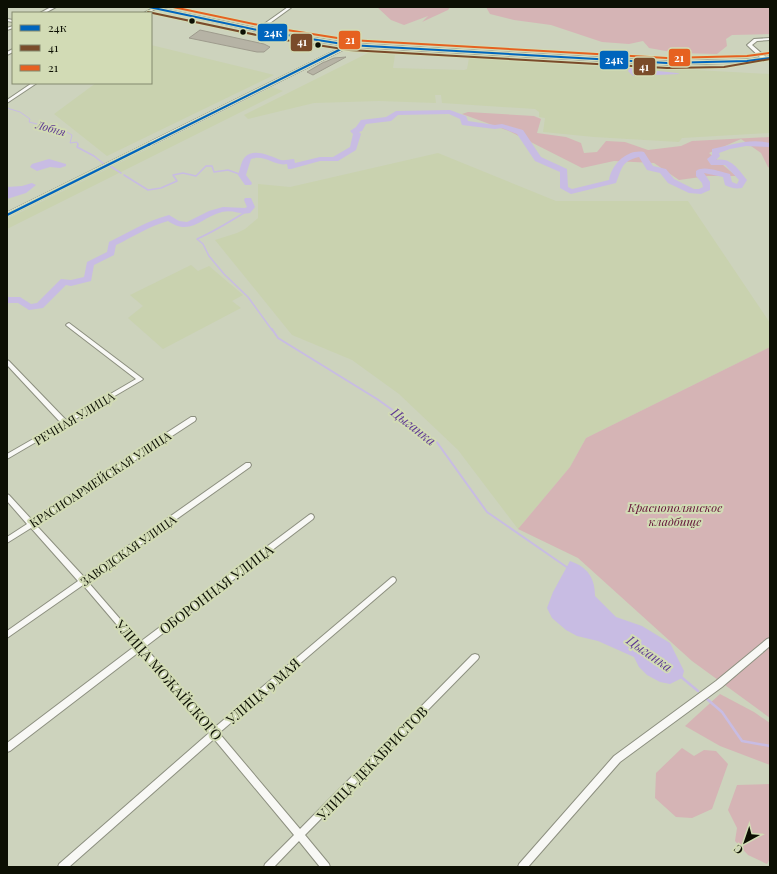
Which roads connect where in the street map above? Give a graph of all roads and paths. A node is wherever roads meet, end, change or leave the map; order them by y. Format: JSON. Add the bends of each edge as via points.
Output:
{"nodes":[{"id":1,"x":54,"y":7,"type":"edge"},
{"id":2,"x":154,"y":7,"type":"edge"},
{"id":3,"x":290,"y":7,"type":"edge"},
{"id":4,"x":44,"y":12,"type":"edge"},
{"id":5,"x":258,"y":30,"type":"junction"},
{"id":6,"x":770,"y":39,"type":"edge"},
{"id":7,"x":349,"y":45,"type":"junction"},
{"id":8,"x":770,"y":54,"type":"edge"},
{"id":9,"x":765,"y":58,"type":"edge"},
{"id":10,"x":34,"y":84,"type":"edge"},
{"id":11,"x":7,"y":102,"type":"edge"},
{"id":12,"x":7,"y":215,"type":"edge"},
{"id":13,"x":69,"y":325,"type":"dead end"},
{"id":14,"x":7,"y":362,"type":"edge"},
{"id":15,"x":193,"y":419,"type":"dead end"},
{"id":16,"x":65,"y":423,"type":"junction"},
{"id":17,"x":7,"y":458,"type":"edge"},
{"id":18,"x":248,"y":465,"type":"dead end"},
{"id":19,"x":7,"y":497,"type":"edge"},
{"id":20,"x":311,"y":517,"type":"dead end"},
{"id":21,"x":32,"y":524,"type":"junction"},
{"id":22,"x":7,"y":540,"type":"edge"},
{"id":23,"x":393,"y":580,"type":"dead end"},
{"id":24,"x":84,"y":582,"type":"junction"},
{"id":25,"x":7,"y":635,"type":"edge"},
{"id":26,"x":770,"y":641,"type":"edge"},
{"id":27,"x":140,"y":646,"type":"junction"},
{"id":28,"x":475,"y":657,"type":"dead end"},
{"id":29,"x":214,"y":732,"type":"junction"},
{"id":30,"x":7,"y":748,"type":"edge"},
{"id":31,"x":300,"y":836,"type":"junction"},
{"id":32,"x":62,"y":867,"type":"edge"},
{"id":33,"x":268,"y":867,"type":"edge"},
{"id":34,"x":326,"y":867,"type":"edge"},
{"id":35,"x":522,"y":867,"type":"edge"}],
"edges":[{"from":1,"to":4,"type":"street"},
{"from":2,"to":5,"type":"main road"},
{"from":3,"to":5,"type":"street"},
{"from":5,"to":7,"type":"main road"},
{"from":6,"to":9,"type":"street","via":[[750,43],[751,48]]},
{"from":7,"to":9,"type":"main road","via":[[667,63]]},
{"from":7,"to":12,"type":"main road"},
{"from":8,"to":9,"type":"main road"},
{"from":10,"to":11,"type":"street"},
{"from":13,"to":16,"type":"street","name":"РЕЧНАЯ УЛИЦА","via":[[140,379]]},
{"from":14,"to":16,"type":"street"},
{"from":15,"to":21,"type":"street","name":"КРАСНОАРМЕЙСКАЯ УЛИЦА"},
{"from":16,"to":17,"type":"street","name":"РЕЧНАЯ УЛИЦА"},
{"from":18,"to":24,"type":"street","name":"ЗАВОДСКАЯ УЛИЦА"},
{"from":19,"to":21,"type":"street","name":"УЛИЦА МОЖАЙСКОГО"},
{"from":20,"to":27,"type":"street","name":"ОБОРОННАЯ УЛИЦА"},
{"from":21,"to":22,"type":"street","name":"КРАСНОАРМЕЙСКАЯ УЛИЦА"},
{"from":21,"to":24,"type":"street","name":"УЛИЦА МОЖАЙСКОГО"},
{"from":23,"to":29,"type":"street","name":"УЛИЦА 9 МАЯ"},
{"from":24,"to":25,"type":"street","name":"ЗАВОДСКАЯ УЛИЦА"},
{"from":24,"to":27,"type":"street","name":"УЛИЦА МОЖАЙСКОГО"},
{"from":26,"to":35,"type":"street","via":[[719,684],[617,759]]},
{"from":27,"to":29,"type":"street","name":"УЛИЦА МОЖАЙСКОГО"},
{"from":27,"to":30,"type":"street","name":"ОБОРОННАЯ УЛИЦА"},
{"from":28,"to":31,"type":"street","name":"УЛИЦА ДЕКАБРИСТОВ"},
{"from":29,"to":31,"type":"street","name":"УЛИЦА МОЖАЙСКОГО"},
{"from":29,"to":32,"type":"street","name":"УЛИЦА 9 МАЯ"},
{"from":31,"to":33,"type":"street","name":"УЛИЦА ДЕКАБРИСТОВ"},
{"from":31,"to":34,"type":"street","name":"УЛИЦА МОЖАЙСКОГО"}]}
